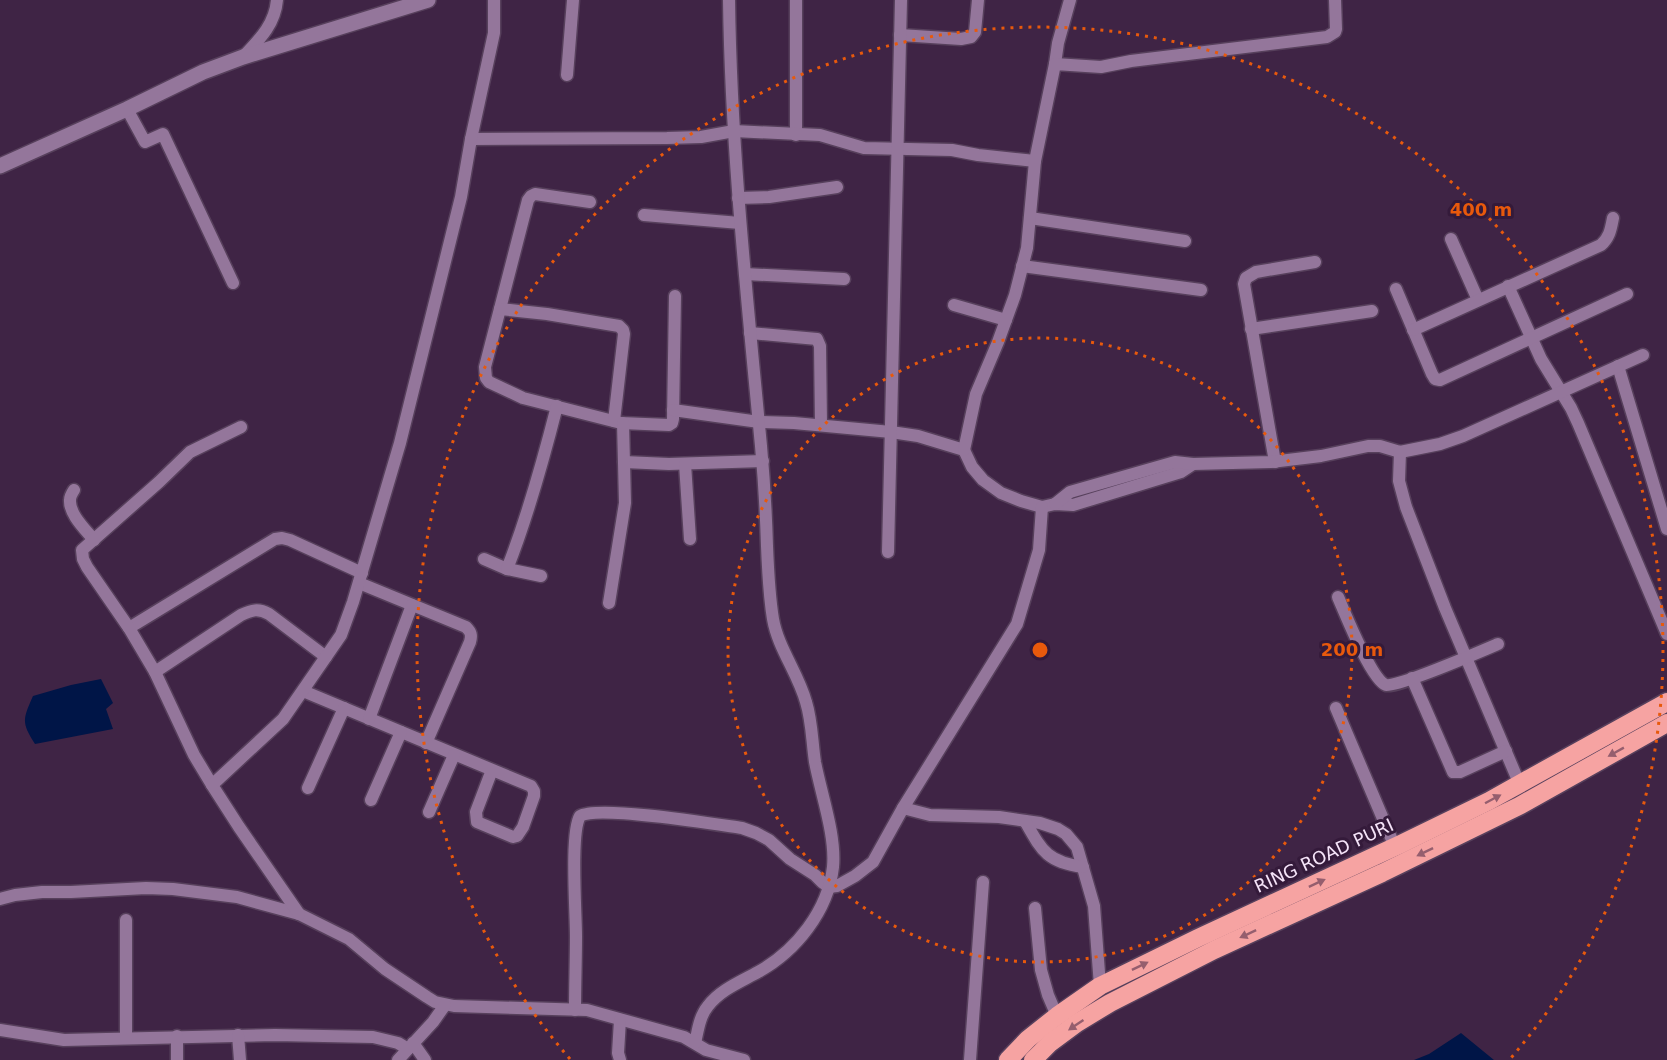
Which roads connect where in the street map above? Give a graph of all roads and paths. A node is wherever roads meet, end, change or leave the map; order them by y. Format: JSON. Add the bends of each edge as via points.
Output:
{"nodes":[{"id":1,"x":277,"y":0,"type":"edge"},
{"id":2,"x":428,"y":0,"type":"edge"},
{"id":3,"x":494,"y":0,"type":"edge"},
{"id":4,"x":573,"y":0,"type":"edge"},
{"id":5,"x":729,"y":0,"type":"edge"},
{"id":6,"x":796,"y":0,"type":"edge"},
{"id":7,"x":901,"y":0,"type":"edge"},
{"id":8,"x":978,"y":0,"type":"edge"},
{"id":9,"x":1070,"y":0,"type":"edge"},
{"id":10,"x":1335,"y":0,"type":"edge"},
{"id":11,"x":900,"y":35,"type":"junction"},
{"id":12,"x":243,"y":57,"type":"junction"},
{"id":13,"x":1055,"y":64,"type":"junction"},
{"id":14,"x":567,"y":75,"type":"dead end"},
{"id":15,"x":127,"y":109,"type":"junction"},
{"id":16,"x":734,"y":131,"type":"junction"},
{"id":17,"x":796,"y":135,"type":"junction"},
{"id":18,"x":471,"y":140,"type":"junction"},
{"id":19,"x":898,"y":148,"type":"junction"},
{"id":20,"x":1035,"y":161,"type":"junction"},
{"id":21,"x":0,"y":165,"type":"edge"},
{"id":22,"x":837,"y":188,"type":"dead end"},
{"id":23,"x":738,"y":198,"type":"junction"},
{"id":24,"x":590,"y":202,"type":"dead end"},
{"id":25,"x":644,"y":215,"type":"dead end"},
{"id":26,"x":1030,"y":218,"type":"junction"},
{"id":27,"x":1613,"y":218,"type":"dead end"},
{"id":28,"x":740,"y":223,"type":"junction"},
{"id":29,"x":1450,"y":239,"type":"dead end"},
{"id":30,"x":1185,"y":241,"type":"dead end"},
{"id":31,"x":1315,"y":262,"type":"dead end"},
{"id":32,"x":1022,"y":266,"type":"junction"},
{"id":33,"x":745,"y":274,"type":"junction"},
{"id":34,"x":844,"y":279,"type":"dead end"},
{"id":35,"x":233,"y":283,"type":"dead end"},
{"id":36,"x":1508,"y":286,"type":"junction"},
{"id":37,"x":1396,"y":289,"type":"dead end"},
{"id":38,"x":1201,"y":290,"type":"dead end"},
{"id":39,"x":1627,"y":294,"type":"dead end"},
{"id":40,"x":675,"y":296,"type":"dead end"},
{"id":41,"x":1478,"y":300,"type":"junction"},
{"id":42,"x":954,"y":305,"type":"dead end"},
{"id":43,"x":500,"y":309,"type":"junction"},
{"id":44,"x":1372,"y":311,"type":"dead end"},
{"id":45,"x":1006,"y":320,"type":"junction"},
{"id":46,"x":1251,"y":329,"type":"junction"},
{"id":47,"x":1413,"y":330,"type":"junction"},
{"id":48,"x":750,"y":333,"type":"junction"},
{"id":49,"x":1532,"y":338,"type":"junction"},
{"id":50,"x":1643,"y":355,"type":"dead end"},
{"id":51,"x":1618,"y":366,"type":"junction"},
{"id":52,"x":1561,"y":391,"type":"junction"},
{"id":53,"x":557,"y":406,"type":"junction"},
{"id":54,"x":673,"y":410,"type":"junction"},
{"id":55,"x":619,"y":422,"type":"junction"},
{"id":56,"x":759,"y":422,"type":"junction"},
{"id":57,"x":821,"y":425,"type":"junction"},
{"id":58,"x":241,"y":427,"type":"dead end"},
{"id":59,"x":891,"y":432,"type":"junction"},
{"id":60,"x":964,"y":450,"type":"junction"},
{"id":61,"x":1400,"y":452,"type":"junction"},
{"id":62,"x":763,"y":461,"type":"junction"},
{"id":63,"x":624,"y":462,"type":"junction"},
{"id":64,"x":1275,"y":462,"type":"junction"},
{"id":65,"x":685,"y":464,"type":"junction"},
{"id":66,"x":74,"y":490,"type":"dead end"},
{"id":67,"x":1662,"y":493,"type":"edge"},
{"id":68,"x":1042,"y":507,"type":"junction"},
{"id":69,"x":1667,"y":529,"type":"edge"},
{"id":70,"x":690,"y":539,"type":"dead end"},
{"id":71,"x":93,"y":540,"type":"junction"},
{"id":72,"x":888,"y":552,"type":"dead end"},
{"id":73,"x":484,"y":559,"type":"dead end"},
{"id":74,"x":507,"y":569,"type":"junction"},
{"id":75,"x":541,"y":576,"type":"dead end"},
{"id":76,"x":360,"y":578,"type":"junction"},
{"id":77,"x":1338,"y":597,"type":"dead end"},
{"id":78,"x":609,"y":603,"type":"dead end"},
{"id":79,"x":412,"y":605,"type":"junction"},
{"id":80,"x":129,"y":628,"type":"junction"},
{"id":81,"x":1667,"y":634,"type":"edge"},
{"id":82,"x":1498,"y":644,"type":"dead end"},
{"id":83,"x":326,"y":657,"type":"junction"},
{"id":84,"x":1466,"y":657,"type":"junction"},
{"id":85,"x":155,"y":672,"type":"junction"},
{"id":86,"x":1412,"y":678,"type":"junction"},
{"id":87,"x":303,"y":691,"type":"junction"},
{"id":88,"x":1667,"y":702,"type":"edge"},
{"id":89,"x":344,"y":708,"type":"junction"},
{"id":90,"x":1336,"y":708,"type":"dead end"},
{"id":91,"x":369,"y":719,"type":"junction"},
{"id":92,"x":1667,"y":723,"type":"edge"},
{"id":93,"x":401,"y":732,"type":"junction"},
{"id":94,"x":426,"y":743,"type":"junction"},
{"id":95,"x":1506,"y":752,"type":"junction"},
{"id":96,"x":454,"y":755,"type":"junction"},
{"id":97,"x":492,"y":770,"type":"junction"},
{"id":98,"x":212,"y":785,"type":"junction"},
{"id":99,"x":1520,"y":785,"type":"junction"},
{"id":100,"x":308,"y":788,"type":"dead end"},
{"id":101,"x":371,"y":800,"type":"dead end"},
{"id":102,"x":903,"y":808,"type":"junction"},
{"id":103,"x":429,"y":812,"type":"dead end"},
{"id":104,"x":1025,"y":821,"type":"junction"},
{"id":105,"x":1395,"y":847,"type":"junction"},
{"id":106,"x":1083,"y":867,"type":"junction"},
{"id":107,"x":983,"y":882,"type":"dead end"},
{"id":108,"x":829,"y":887,"type":"junction"},
{"id":109,"x":0,"y":899,"type":"edge"},
{"id":110,"x":1035,"y":908,"type":"dead end"},
{"id":111,"x":299,"y":914,"type":"junction"},
{"id":112,"x":126,"y":920,"type":"dead end"},
{"id":113,"x":1100,"y":986,"type":"junction"},
{"id":114,"x":445,"y":1005,"type":"junction"},
{"id":115,"x":575,"y":1010,"type":"junction"},
{"id":116,"x":1057,"y":1016,"type":"junction"},
{"id":117,"x":620,"y":1020,"type":"junction"},
{"id":118,"x":0,"y":1030,"type":"edge"},
{"id":119,"x":238,"y":1035,"type":"junction"},
{"id":120,"x":177,"y":1036,"type":"junction"},
{"id":121,"x":126,"y":1038,"type":"junction"},
{"id":122,"x":695,"y":1043,"type":"junction"},
{"id":123,"x":411,"y":1046,"type":"junction"},
{"id":124,"x":177,"y":1060,"type":"edge"},
{"id":125,"x":240,"y":1060,"type":"edge"},
{"id":126,"x":398,"y":1060,"type":"edge"},
{"id":127,"x":425,"y":1060,"type":"edge"},
{"id":128,"x":620,"y":1060,"type":"edge"},
{"id":129,"x":744,"y":1060,"type":"edge"},
{"id":130,"x":970,"y":1060,"type":"edge"},
{"id":131,"x":1008,"y":1060,"type":"edge"},
{"id":132,"x":1033,"y":1060,"type":"edge"}],
"edges":[{"from":1,"to":12,"type":"street","via":[[266,33]]},
{"from":2,"to":12,"type":"street"},
{"from":3,"to":18,"type":"street","via":[[494,33]]},
{"from":4,"to":14,"type":"street"},
{"from":5,"to":16,"type":"street"},
{"from":6,"to":17,"type":"street"},
{"from":7,"to":11,"type":"street"},
{"from":8,"to":11,"type":"street","via":[[975,32],[971,37]]},
{"from":9,"to":13,"type":"street"},
{"from":10,"to":13,"type":"street","via":[[1336,29],[1327,37],[1101,67]]},
{"from":11,"to":19,"type":"street"},
{"from":12,"to":15,"type":"street"},
{"from":13,"to":20,"type":"street"},
{"from":15,"to":21,"type":"street"},
{"from":15,"to":35,"type":"street","via":[[145,142],[163,134]]},
{"from":16,"to":17,"type":"street"},
{"from":16,"to":18,"type":"street","via":[[701,137]]},
{"from":16,"to":23,"type":"street"},
{"from":17,"to":19,"type":"street","via":[[819,135],[864,148]]},
{"from":18,"to":76,"type":"street","via":[[461,197],[400,443]]},
{"from":19,"to":20,"type":"street","via":[[952,150]]},
{"from":19,"to":59,"type":"street"},
{"from":20,"to":26,"type":"street"},
{"from":22,"to":23,"type":"street"},
{"from":23,"to":28,"type":"street"},
{"from":24,"to":43,"type":"street","via":[[531,196]]},
{"from":25,"to":28,"type":"street"},
{"from":26,"to":30,"type":"street"},
{"from":26,"to":32,"type":"street"},
{"from":27,"to":36,"type":"street","via":[[1610,234],[1601,245]]},
{"from":28,"to":33,"type":"street"},
{"from":29,"to":41,"type":"street"},
{"from":31,"to":46,"type":"street","via":[[1256,272],[1246,278]]},
{"from":32,"to":38,"type":"street"},
{"from":32,"to":45,"type":"street"},
{"from":33,"to":34,"type":"street"},
{"from":33,"to":48,"type":"street"},
{"from":36,"to":41,"type":"street"},
{"from":36,"to":49,"type":"street"},
{"from":37,"to":47,"type":"street"},
{"from":39,"to":49,"type":"street"},
{"from":40,"to":54,"type":"street"},
{"from":41,"to":47,"type":"street"},
{"from":42,"to":45,"type":"street"},
{"from":43,"to":53,"type":"street","via":[[485,367],[486,378],[523,398]]},
{"from":43,"to":55,"type":"street","via":[[619,326],[624,334]]},
{"from":44,"to":46,"type":"street"},
{"from":45,"to":60,"type":"street","via":[[976,394]]},
{"from":46,"to":64,"type":"street"},
{"from":47,"to":49,"type":"street","via":[[1432,374],[1440,380]]},
{"from":48,"to":56,"type":"street"},
{"from":48,"to":57,"type":"street","via":[[817,339]]},
{"from":49,"to":52,"type":"street"},
{"from":50,"to":51,"type":"street"},
{"from":51,"to":52,"type":"street"},
{"from":51,"to":67,"type":"street"},
{"from":52,"to":61,"type":"street","via":[[1448,441]]},
{"from":52,"to":81,"type":"street"},
{"from":53,"to":55,"type":"street"},
{"from":53,"to":74,"type":"street","via":[[542,466]]},
{"from":54,"to":55,"type":"street","via":[[669,425]]},
{"from":54,"to":56,"type":"street"},
{"from":55,"to":63,"type":"street"},
{"from":56,"to":57,"type":"street"},
{"from":56,"to":62,"type":"street"},
{"from":57,"to":59,"type":"street"},
{"from":58,"to":71,"type":"street","via":[[190,452]]},
{"from":59,"to":60,"type":"street"},
{"from":59,"to":72,"type":"street"},
{"from":60,"to":68,"type":"street","via":[[972,467],[1001,493]]},
{"from":61,"to":64,"type":"street","via":[[1368,446]]},
{"from":61,"to":84,"type":"street","via":[[1399,481],[1404,500]]},
{"from":62,"to":65,"type":"street"},
{"from":62,"to":108,"type":"street","via":[[773,622],[810,717],[832,847]]},
{"from":63,"to":65,"type":"street"},
{"from":63,"to":78,"type":"street","via":[[624,512]]},
{"from":64,"to":68,"type":"street","via":[[1176,462],[1070,492],[1054,504]]},
{"from":65,"to":70,"type":"street"},
{"from":66,"to":71,"type":"street","via":[[70,501],[74,513]]},
{"from":67,"to":69,"type":"street"},
{"from":68,"to":102,"type":"street","via":[[1039,550],[1017,624]]},
{"from":71,"to":80,"type":"street","via":[[82,550],[83,559]]},
{"from":73,"to":74,"type":"street"},
{"from":74,"to":75,"type":"street"},
{"from":76,"to":79,"type":"street"},
{"from":76,"to":80,"type":"street","via":[[290,540],[275,539]]},
{"from":76,"to":83,"type":"street","via":[[341,636]]},
{"from":77,"to":86,"type":"street","via":[[1365,657],[1381,681],[1390,686]]},
{"from":79,"to":91,"type":"street"},
{"from":79,"to":94,"type":"street","via":[[466,627],[471,636]]},
{"from":80,"to":85,"type":"street"},
{"from":82,"to":84,"type":"street"},
{"from":83,"to":85,"type":"street","via":[[261,609],[241,615]]},
{"from":83,"to":87,"type":"street"},
{"from":84,"to":86,"type":"street"},
{"from":84,"to":95,"type":"street"},
{"from":85,"to":98,"type":"street"},
{"from":86,"to":95,"type":"street","via":[[1453,772]]},
{"from":87,"to":89,"type":"street"},
{"from":87,"to":98,"type":"street","via":[[283,719]]},
{"from":88,"to":99,"type":"highway","name":"RING ROAD PURI"},
{"from":89,"to":91,"type":"street"},
{"from":89,"to":100,"type":"street"},
{"from":90,"to":105,"type":"street"},
{"from":91,"to":93,"type":"street"},
{"from":92,"to":132,"type":"highway","one_way":true,"via":[[1519,806],[1110,1003],[1077,1023]]},
{"from":93,"to":94,"type":"street"},
{"from":93,"to":101,"type":"street"},
{"from":94,"to":96,"type":"street"},
{"from":95,"to":99,"type":"street"},
{"from":96,"to":97,"type":"street"},
{"from":96,"to":103,"type":"street"},
{"from":97,"to":97,"type":"street","via":[[476,813],[477,822],[518,836],[534,791],[526,783]]},
{"from":98,"to":111,"type":"street"},
{"from":105,"to":99,"type":"highway","name":"RING ROAD PURI","one_way":true},
{"from":102,"to":104,"type":"street","via":[[930,815]]},
{"from":102,"to":108,"type":"street","via":[[873,862],[846,881]]},
{"from":104,"to":106,"type":"street","via":[[1051,858]]},
{"from":104,"to":106,"type":"street","via":[[1066,834],[1077,847]]},
{"from":113,"to":105,"type":"highway","name":"RING ROAD PURI","one_way":true},
{"from":106,"to":113,"type":"street","via":[[1096,918]]},
{"from":107,"to":130,"type":"street"},
{"from":108,"to":115,"type":"street","via":[[756,832],[630,814],[585,813],[576,822]]},
{"from":108,"to":122,"type":"street","via":[[809,926],[791,948],[716,997],[705,1009]]},
{"from":109,"to":111,"type":"street","via":[[42,892],[173,889],[237,897]]},
{"from":110,"to":116,"type":"street","via":[[1041,970]]},
{"from":111,"to":114,"type":"street","via":[[349,939],[385,969]]},
{"from":112,"to":121,"type":"street"},
{"from":113,"to":116,"type":"highway","name":"RING ROAD PURI"},
{"from":114,"to":115,"type":"street"},
{"from":114,"to":123,"type":"street"},
{"from":115,"to":117,"type":"street"},
{"from":116,"to":131,"type":"highway","name":"RING ROAD PURI"},
{"from":117,"to":122,"type":"street"},
{"from":117,"to":128,"type":"street"},
{"from":118,"to":121,"type":"street","via":[[64,1040]]},
{"from":119,"to":120,"type":"street"},
{"from":119,"to":123,"type":"street","via":[[373,1037]]},
{"from":119,"to":125,"type":"street"},
{"from":120,"to":121,"type":"street"},
{"from":120,"to":124,"type":"street"},
{"from":122,"to":129,"type":"street","via":[[706,1050]]},
{"from":123,"to":126,"type":"street"},
{"from":123,"to":127,"type":"street"}]}
